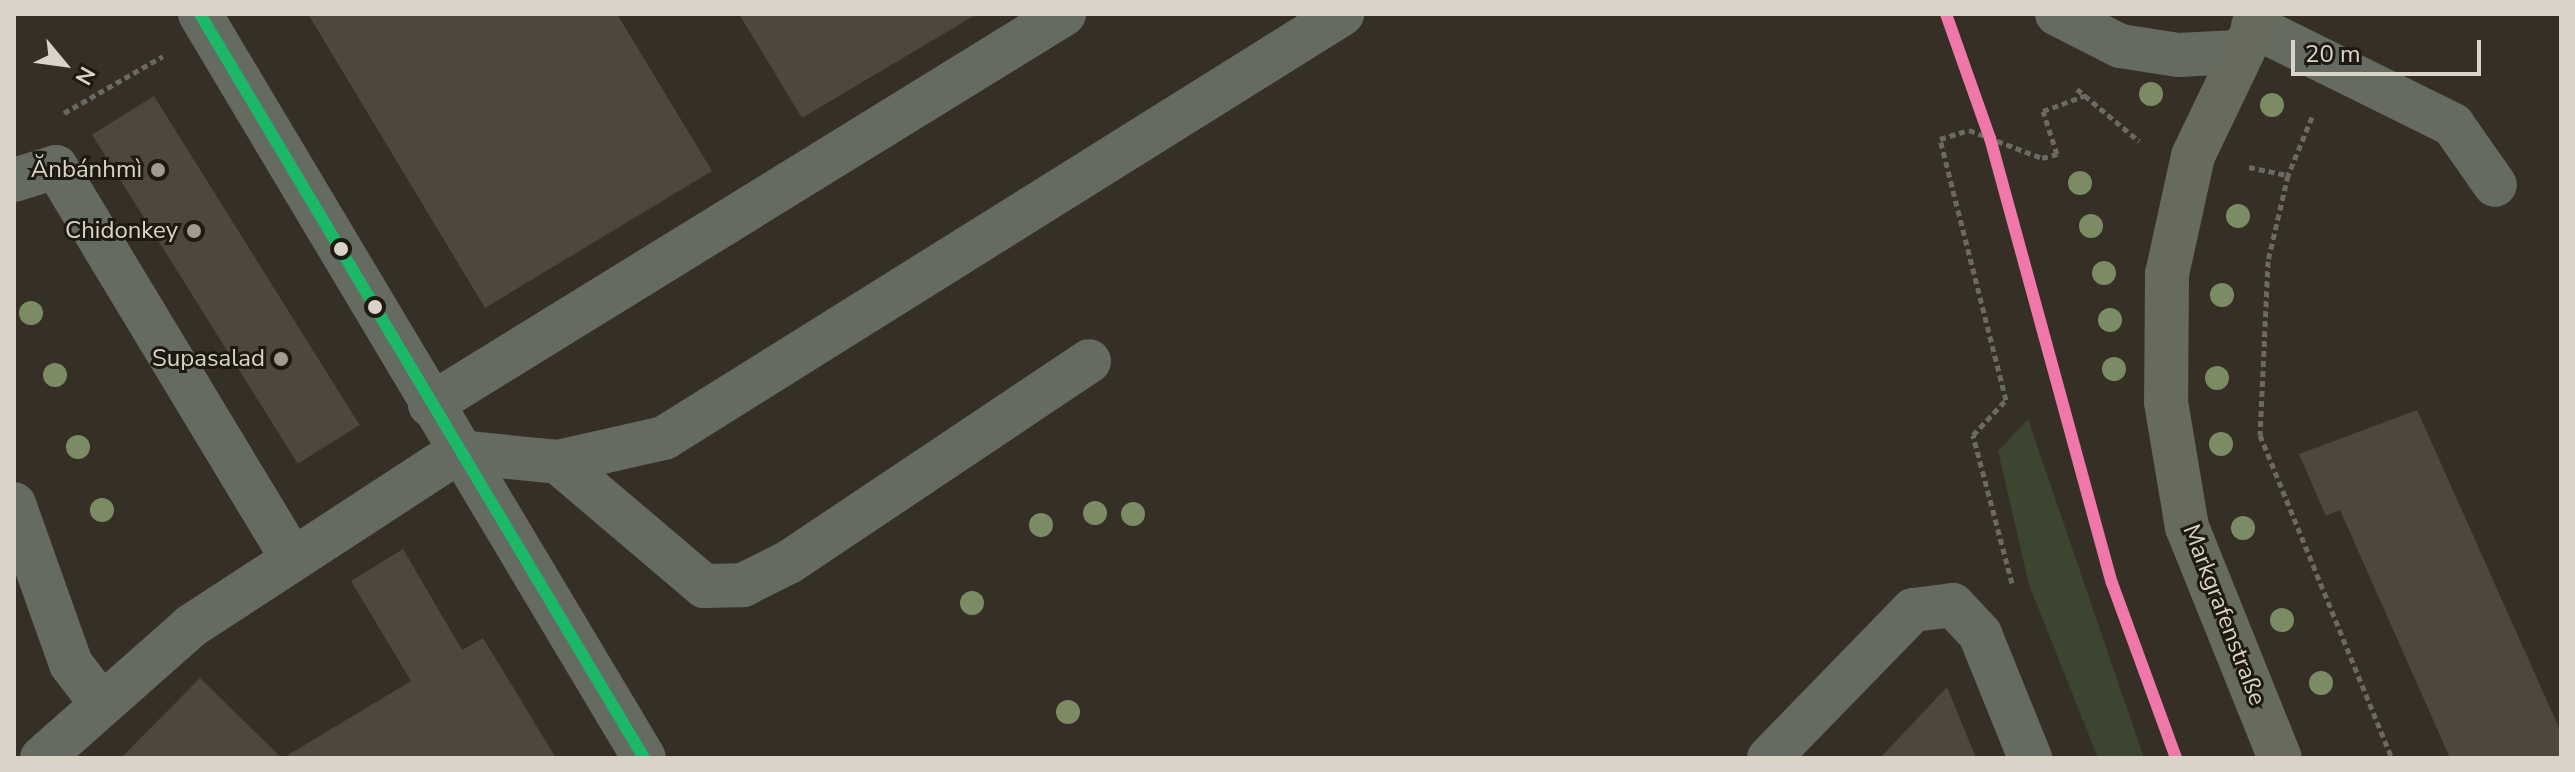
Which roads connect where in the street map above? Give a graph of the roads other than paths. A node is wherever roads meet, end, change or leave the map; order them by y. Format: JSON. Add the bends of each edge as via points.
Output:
{"nodes":[{"id":1,"x":1064,"y":14,"type":"edge"},
{"id":2,"x":1342,"y":14,"type":"edge"},
{"id":3,"x":2057,"y":14,"type":"edge"},
{"id":4,"x":204,"y":21,"type":"edge"},
{"id":5,"x":2251,"y":31,"type":"edge"},
{"id":6,"x":14,"y":180,"type":"edge"},
{"id":7,"x":2495,"y":185,"type":"dead end"},
{"id":8,"x":1089,"y":361,"type":"dead end"},
{"id":9,"x":430,"y":405,"type":"junction"},
{"id":10,"x":458,"y":452,"type":"junction"},
{"id":11,"x":558,"y":462,"type":"junction"},
{"id":12,"x":19,"y":532,"type":"edge"},
{"id":13,"x":291,"y":556,"type":"junction"},
{"id":14,"x":100,"y":702,"type":"junction"},
{"id":15,"x":42,"y":758,"type":"edge"},
{"id":16,"x":644,"y":758,"type":"edge"},
{"id":17,"x":1769,"y":758,"type":"edge"},
{"id":18,"x":2030,"y":758,"type":"edge"},
{"id":19,"x":2280,"y":758,"type":"edge"}],
"edges":[{"from":1,"to":9,"type":"street"},
{"from":2,"to":11,"type":"street","via":[[664,438]]},
{"from":3,"to":5,"type":"street","via":[[2120,46],[2178,55]]},
{"from":4,"to":9,"type":"street"},
{"from":5,"to":7,"type":"street","via":[[2453,125]]},
{"from":5,"to":19,"type":"main road","name":"Markgrafenstraße","via":[[2193,156],[2167,274],[2166,402],[2187,527]]},
{"from":6,"to":13,"type":"street","via":[[56,167]]},
{"from":8,"to":11,"type":"street","via":[[789,562],[743,585],[704,586]]},
{"from":9,"to":10,"type":"street"},
{"from":10,"to":11,"type":"street"},
{"from":10,"to":13,"type":"street"},
{"from":10,"to":16,"type":"street"},
{"from":12,"to":14,"type":"street","via":[[71,664]]},
{"from":13,"to":14,"type":"street"},
{"from":14,"to":15,"type":"street"},
{"from":17,"to":18,"type":"street","via":[[1913,610],[1953,605],[1980,634]]}]}
